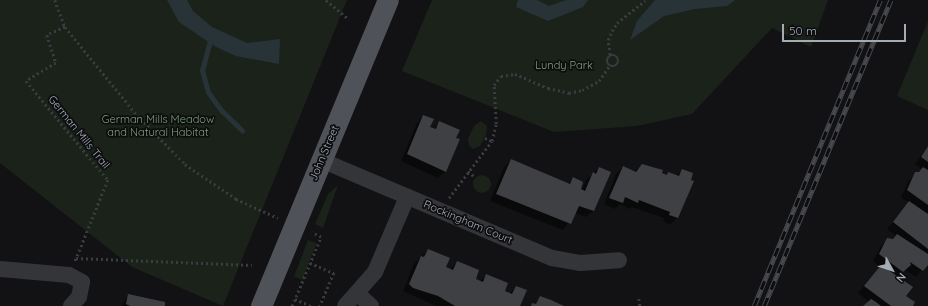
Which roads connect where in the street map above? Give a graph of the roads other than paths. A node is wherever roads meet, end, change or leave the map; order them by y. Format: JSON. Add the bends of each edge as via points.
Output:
{"nodes":[{"id":1,"x":388,"y":0,"type":"edge"},
{"id":2,"x":321,"y":160,"type":"junction"},
{"id":3,"x":407,"y":197,"type":"junction"},
{"id":4,"x":619,"y":260,"type":"dead end"},
{"id":5,"x":0,"y":269,"type":"edge"},
{"id":6,"x":357,"y":293,"type":"junction"},
{"id":7,"x":71,"y":306,"type":"edge"},
{"id":8,"x":260,"y":306,"type":"edge"},
{"id":9,"x":345,"y":306,"type":"edge"},
{"id":10,"x":372,"y":306,"type":"edge"}],
"edges":[{"from":1,"to":2,"type":"main road","name":"John Street"},
{"from":2,"to":3,"type":"street","name":"Rockingham Court"},
{"from":2,"to":8,"type":"main road","name":"John Street"},
{"from":3,"to":4,"type":"street","name":"Rockingham Court","via":[[552,258],[580,263]]},
{"from":3,"to":6,"type":"street","via":[[376,272]]},
{"from":5,"to":7,"type":"street","via":[[69,275],[82,282],[79,297]]},
{"from":6,"to":9,"type":"street"},
{"from":6,"to":10,"type":"street"}]}
